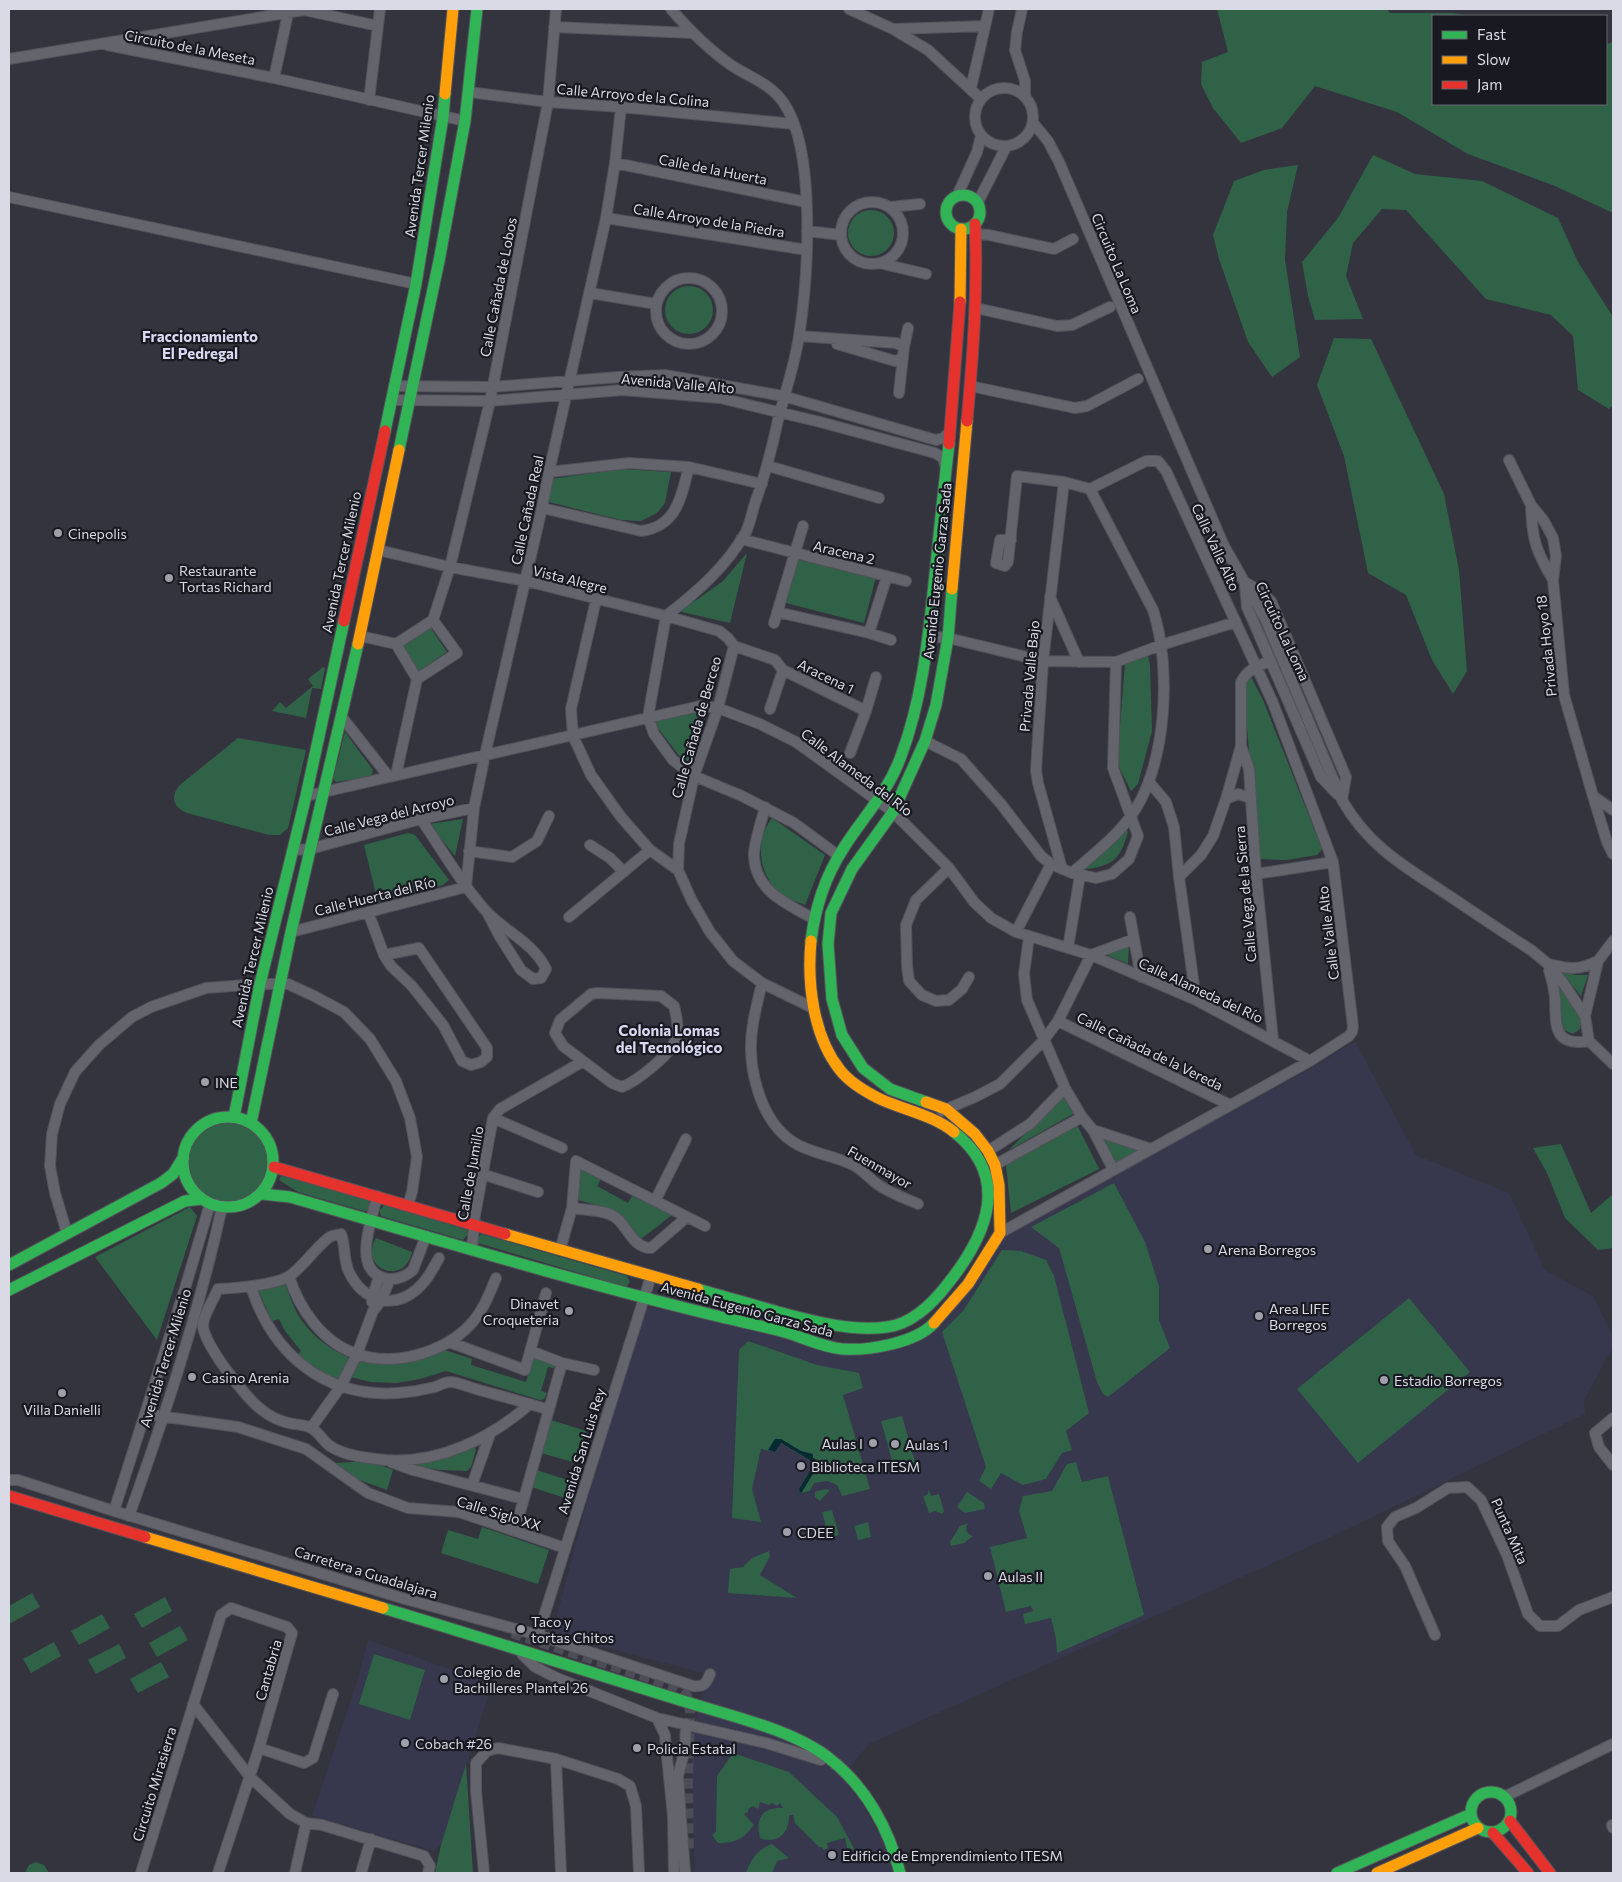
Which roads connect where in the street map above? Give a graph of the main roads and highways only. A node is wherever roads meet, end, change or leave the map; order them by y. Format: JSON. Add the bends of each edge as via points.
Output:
{"nodes":[{"id":1,"x":453,"y":9,"type":"edge"},
{"id":2,"x":477,"y":9,"type":"edge"},
{"id":3,"x":961,"y":229,"type":"junction"},
{"id":4,"x":976,"y":229,"type":"junction"},
{"id":5,"x":421,"y":258,"type":"junction"},
{"id":6,"x":440,"y":261,"type":"junction"},
{"id":7,"x":960,"y":329,"type":"junction"},
{"id":8,"x":973,"y":330,"type":"junction"},
{"id":9,"x":234,"y":1117,"type":"junction"},
{"id":10,"x":251,"y":1123,"type":"junction"},
{"id":11,"x":183,"y":1158,"type":"junction"},
{"id":12,"x":274,"y":1167,"type":"junction"},
{"id":13,"x":262,"y":1194,"type":"junction"},
{"id":14,"x":206,"y":1202,"type":"junction"},
{"id":15,"x":9,"y":1265,"type":"edge"},
{"id":16,"x":9,"y":1290,"type":"edge"},
{"id":17,"x":789,"y":1315,"type":"junction"},
{"id":18,"x":785,"y":1332,"type":"junction"},
{"id":19,"x":9,"y":1496,"type":"edge"},
{"id":20,"x":1471,"y":1814,"type":"junction"},
{"id":21,"x":1510,"y":1821,"type":"junction"},
{"id":22,"x":1478,"y":1828,"type":"junction"},
{"id":23,"x":1493,"y":1833,"type":"junction"},
{"id":24,"x":900,"y":1873,"type":"edge"},
{"id":25,"x":1337,"y":1873,"type":"edge"},
{"id":26,"x":1378,"y":1873,"type":"edge"},
{"id":27,"x":1528,"y":1873,"type":"edge"},
{"id":28,"x":1550,"y":1873,"type":"edge"}],
"edges":[{"from":1,"to":5,"type":"main road","name":"Avenida Tercer Milenio","via":[[443,117]]},
{"from":2,"to":6,"type":"main road","via":[[465,121]]},
{"from":3,"to":4,"type":"main road"},
{"from":3,"to":4,"type":"main road","via":[[949,221],[946,206],[957,196],[968,195],[978,202],[980,210]]},
{"from":3,"to":7,"type":"main road","name":"Avenida Eugenio Garza Sada"},
{"from":4,"to":8,"type":"main road","name":"Avenida Eugenio Garza Sada"},
{"from":5,"to":6,"type":"main road"},
{"from":5,"to":9,"type":"main road","name":"Avenida Tercer Milenio","via":[[306,796],[260,984]]},
{"from":6,"to":10,"type":"main road"},
{"from":7,"to":8,"type":"main road"},
{"from":7,"to":17,"type":"main road","name":"Avenida Eugenio Garza Sada","via":[[928,636],[916,706],[901,757],[878,802],[839,856],[820,898],[809,956],[813,1008],[830,1054],[840,1069],[852,1082],[875,1096],[930,1117],[954,1131],[983,1166],[988,1184],[987,1214],[976,1244],[946,1287],[918,1314],[890,1327],[844,1328]]},
{"from":8,"to":18,"type":"main road","name":"Avenida Eugenio Garza Sada","via":[[948,638],[936,705],[925,741],[893,812],[852,868],[831,913],[828,944],[832,999],[842,1035],[863,1068],[890,1090],[946,1109],[988,1150],[999,1185],[1000,1233],[951,1305],[927,1330],[910,1339],[844,1349],[828,1347]]},
{"from":9,"to":10,"type":"main road"},
{"from":9,"to":11,"type":"main road","via":[[212,1120],[194,1132],[186,1144]]},
{"from":10,"to":12,"type":"main road","via":[[269,1142]]},
{"from":11,"to":14,"type":"main road","via":[[187,1182],[193,1192]]},
{"from":11,"to":15,"type":"main road","via":[[173,1174],[161,1184]]},
{"from":12,"to":13,"type":"main road"},
{"from":12,"to":17,"type":"main road","name":"Avenida Eugenio Garza Sada"},
{"from":13,"to":14,"type":"main road","via":[[243,1206],[222,1208]]},
{"from":13,"to":18,"type":"main road","name":"Avenida Eugenio Garza Sada","via":[[290,1196],[644,1298]]},
{"from":14,"to":16,"type":"main road","via":[[185,1201]]},
{"from":17,"to":18,"type":"main road"},
{"from":19,"to":24,"type":"main road","via":[[518,1649],[766,1728],[816,1748],[840,1767],[870,1803],[891,1845]]},
{"from":20,"to":21,"type":"main road","via":[[1472,1804],[1479,1796],[1494,1792],[1508,1800]]},
{"from":20,"to":22,"type":"main road"},
{"from":20,"to":25,"type":"main road"},
{"from":21,"to":23,"type":"main road"},
{"from":21,"to":28,"type":"main road"},
{"from":22,"to":23,"type":"main road"},
{"from":22,"to":26,"type":"main road"},
{"from":23,"to":27,"type":"main road"}]}
